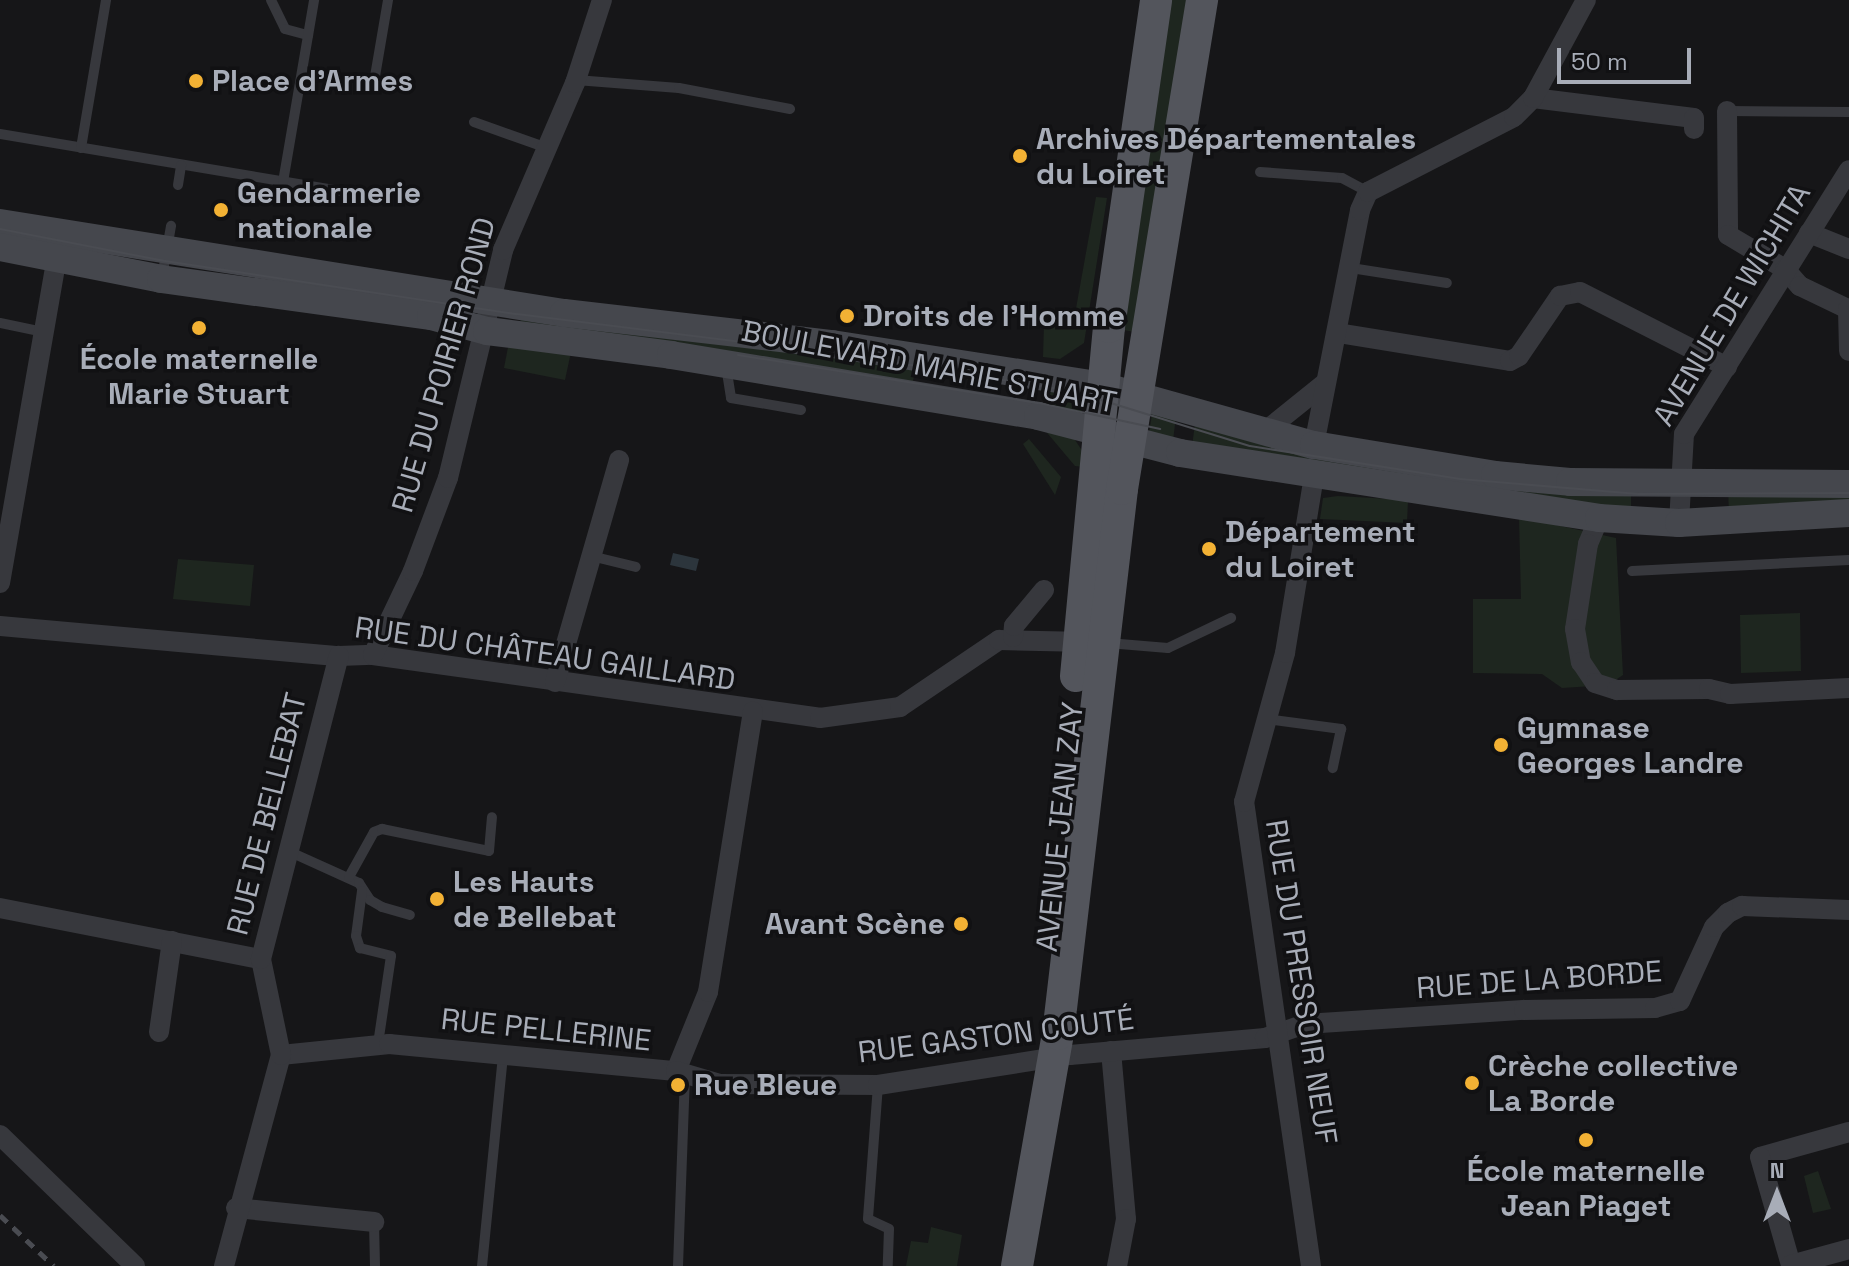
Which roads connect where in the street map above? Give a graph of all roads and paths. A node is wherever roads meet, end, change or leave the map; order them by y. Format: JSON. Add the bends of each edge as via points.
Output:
{"nodes":[{"id":1,"x":106,"y":0,"type":"edge"},
{"id":2,"x":271,"y":0,"type":"edge"},
{"id":3,"x":314,"y":0,"type":"edge"},
{"id":4,"x":388,"y":0,"type":"edge"},
{"id":5,"x":602,"y":0,"type":"edge"},
{"id":6,"x":1156,"y":0,"type":"edge"},
{"id":7,"x":1202,"y":0,"type":"edge"},
{"id":8,"x":1586,"y":0,"type":"edge"},
{"id":9,"x":308,"y":35,"type":"junction"},
{"id":10,"x":576,"y":80,"type":"junction"},
{"id":11,"x":373,"y":88,"type":"dead end"},
{"id":12,"x":1533,"y":98,"type":"junction"},
{"id":13,"x":790,"y":109,"type":"dead end"},
{"id":14,"x":1727,"y":111,"type":"joint"},
{"id":15,"x":1849,"y":112,"type":"edge"},
{"id":16,"x":474,"y":122,"type":"dead end"},
{"id":17,"x":1694,"y":129,"type":"dead end"},
{"id":18,"x":0,"y":134,"type":"edge"},
{"id":19,"x":81,"y":148,"type":"junction"},
{"id":20,"x":547,"y":148,"type":"junction"},
{"id":21,"x":181,"y":165,"type":"junction"},
{"id":22,"x":1849,"y":170,"type":"edge"},
{"id":23,"x":1260,"y":172,"type":"dead end"},
{"id":24,"x":283,"y":182,"type":"junction"},
{"id":25,"x":178,"y":185,"type":"dead end"},
{"id":26,"x":1368,"y":192,"type":"junction"},
{"id":27,"x":387,"y":199,"type":"dead end"},
{"id":28,"x":0,"y":223,"type":"edge"},
{"id":29,"x":1809,"y":233,"type":"junction"},
{"id":30,"x":169,"y":238,"type":"junction"},
{"id":31,"x":0,"y":247,"type":"edge"},
{"id":32,"x":1849,"y":249,"type":"edge"},
{"id":33,"x":57,"y":256,"type":"junction"},
{"id":34,"x":1351,"y":268,"type":"junction"},
{"id":35,"x":1785,"y":269,"type":"junction"},
{"id":36,"x":161,"y":279,"type":"junction"},
{"id":37,"x":1447,"y":283,"type":"dead end"},
{"id":38,"x":493,"y":301,"type":"junction"},
{"id":39,"x":1848,"y":309,"type":"edge"},
{"id":40,"x":0,"y":323,"type":"edge"},
{"id":41,"x":487,"y":331,"type":"junction"},
{"id":42,"x":44,"y":332,"type":"junction"},
{"id":43,"x":1338,"y":333,"type":"junction"},
{"id":44,"x":1849,"y":351,"type":"edge"},
{"id":45,"x":726,"y":364,"type":"junction"},
{"id":46,"x":1727,"y":367,"type":"junction"},
{"id":47,"x":1324,"y":384,"type":"junction"},
{"id":48,"x":1102,"y":386,"type":"junction"},
{"id":49,"x":1138,"y":394,"type":"junction"},
{"id":50,"x":801,"y":410,"type":"dead end"},
{"id":51,"x":1097,"y":431,"type":"junction"},
{"id":52,"x":1263,"y":433,"type":"junction"},
{"id":53,"x":1130,"y":440,"type":"junction"},
{"id":54,"x":1314,"y":445,"type":"junction"},
{"id":55,"x":619,"y":460,"type":"dead end"},
{"id":56,"x":1314,"y":475,"type":"junction"},
{"id":57,"x":1678,"y":483,"type":"junction"},
{"id":58,"x":1849,"y":484,"type":"edge"},
{"id":59,"x":1849,"y":513,"type":"edge"},
{"id":60,"x":1599,"y":518,"type":"junction"},
{"id":61,"x":1679,"y":523,"type":"junction"},
{"id":62,"x":589,"y":556,"type":"junction"},
{"id":63,"x":1849,"y":560,"type":"edge"},
{"id":64,"x":636,"y":567,"type":"dead end"},
{"id":65,"x":1632,"y":571,"type":"dead end"},
{"id":66,"x":0,"y":583,"type":"edge"},
{"id":67,"x":1044,"y":590,"type":"dead end"},
{"id":68,"x":1231,"y":618,"type":"dead end"},
{"id":69,"x":0,"y":625,"type":"edge"},
{"id":70,"x":1013,"y":637,"type":"junction"},
{"id":71,"x":1091,"y":642,"type":"junction"},
{"id":72,"x":373,"y":655,"type":"junction"},
{"id":73,"x":339,"y":656,"type":"junction"},
{"id":74,"x":555,"y":682,"type":"junction"},
{"id":75,"x":1849,"y":688,"type":"edge"},
{"id":76,"x":753,"y":712,"type":"junction"},
{"id":77,"x":1266,"y":719,"type":"junction"},
{"id":78,"x":1333,"y":768,"type":"dead end"},
{"id":79,"x":492,"y":817,"type":"dead end"},
{"id":80,"x":287,"y":851,"type":"junction"},
{"id":81,"x":349,"y":877,"type":"junction"},
{"id":82,"x":362,"y":891,"type":"junction"},
{"id":83,"x":0,"y":908,"type":"edge"},
{"id":84,"x":1849,"y":910,"type":"edge"},
{"id":85,"x":410,"y":915,"type":"dead end"},
{"id":86,"x":172,"y":941,"type":"junction"},
{"id":87,"x":261,"y":959,"type":"junction"},
{"id":88,"x":159,"y":1032,"type":"dead end"},
{"id":89,"x":1277,"y":1034,"type":"junction"},
{"id":90,"x":378,"y":1044,"type":"junction"},
{"id":91,"x":1111,"y":1051,"type":"junction"},
{"id":92,"x":281,"y":1055,"type":"junction"},
{"id":93,"x":503,"y":1056,"type":"junction"},
{"id":94,"x":1043,"y":1060,"type":"junction"},
{"id":95,"x":680,"y":1074,"type":"junction"},
{"id":96,"x":878,"y":1085,"type":"junction"},
{"id":97,"x":1849,"y":1132,"type":"edge"},
{"id":98,"x":0,"y":1135,"type":"edge"},
{"id":99,"x":236,"y":1208,"type":"junction"},
{"id":100,"x":374,"y":1222,"type":"joint"},
{"id":101,"x":1849,"y":1249,"type":"edge"},
{"id":102,"x":135,"y":1266,"type":"edge"},
{"id":103,"x":224,"y":1266,"type":"edge"},
{"id":104,"x":375,"y":1266,"type":"edge"},
{"id":105,"x":482,"y":1266,"type":"edge"},
{"id":106,"x":678,"y":1266,"type":"edge"},
{"id":107,"x":888,"y":1266,"type":"edge"},
{"id":108,"x":997,"y":1266,"type":"edge"},
{"id":109,"x":1017,"y":1266,"type":"edge"},
{"id":110,"x":1117,"y":1266,"type":"edge"},
{"id":111,"x":1311,"y":1266,"type":"edge"}],
"edges":[{"from":1,"to":19,"type":"lane"},
{"from":2,"to":9,"type":"lane","via":[[285,29]]},
{"from":3,"to":9,"type":"lane"},
{"from":4,"to":11,"type":"lane"},
{"from":5,"to":10,"type":"street","name":"RUE DU POIRIER ROND"},
{"from":6,"to":48,"type":"main road","name":"AVENUE JEAN ZAY"},
{"from":7,"to":49,"type":"main road","name":"AVENUE JEAN ZAY"},
{"from":8,"to":12,"type":"street"},
{"from":9,"to":24,"type":"lane"},
{"from":10,"to":13,"type":"lane","via":[[679,88]]},
{"from":10,"to":20,"type":"street","name":"RUE DU POIRIER ROND"},
{"from":12,"to":17,"type":"street","via":[[1694,118]]},
{"from":12,"to":26,"type":"street","via":[[1488,133]]},
{"from":14,"to":15,"type":"lane"},
{"from":14,"to":35,"type":"street","via":[[1728,235]]},
{"from":16,"to":20,"type":"lane"},
{"from":18,"to":19,"type":"lane"},
{"from":19,"to":21,"type":"lane"},
{"from":20,"to":38,"type":"street","name":"RUE DU POIRIER ROND","via":[[503,250]]},
{"from":21,"to":24,"type":"lane"},
{"from":21,"to":25,"type":"lane"},
{"from":22,"to":29,"type":"street","name":"AVENUE DE WICHITA"},
{"from":23,"to":26,"type":"lane","via":[[1342,178]]},
{"from":24,"to":27,"type":"lane"},
{"from":26,"to":34,"type":"street"},
{"from":28,"to":30,"type":"main road","name":"BOULEVARD MARIE STUART"},
{"from":29,"to":32,"type":"street"},
{"from":29,"to":35,"type":"street","name":"AVENUE DE WICHITA"},
{"from":30,"to":36,"type":"lane"},
{"from":30,"to":38,"type":"main road","name":"BOULEVARD MARIE STUART"},
{"from":31,"to":33,"type":"main road","name":"BOULEVARD MARIE STUART"},
{"from":33,"to":36,"type":"main road","name":"BOULEVARD MARIE STUART"},
{"from":33,"to":42,"type":"street"},
{"from":34,"to":37,"type":"lane"},
{"from":34,"to":43,"type":"street"},
{"from":35,"to":39,"type":"street","via":[[1800,286]]},
{"from":35,"to":46,"type":"street","name":"AVENUE DE WICHITA"},
{"from":36,"to":41,"type":"main road","name":"BOULEVARD MARIE STUART","via":[[416,314]]},
{"from":38,"to":41,"type":"street","name":"RUE DU POIRIER ROND"},
{"from":38,"to":48,"type":"main road","name":"BOULEVARD MARIE STUART"},
{"from":39,"to":44,"type":"street"},
{"from":40,"to":42,"type":"lane"},
{"from":41,"to":45,"type":"main road","name":"BOULEVARD MARIE STUART"},
{"from":41,"to":72,"type":"street","name":"RUE DU POIRIER ROND","via":[[448,478]]},
{"from":42,"to":66,"type":"street"},
{"from":43,"to":46,"type":"street","via":[[1510,361],[1519,356],[1560,296],[1580,292]]},
{"from":43,"to":47,"type":"street"},
{"from":45,"to":50,"type":"lane","via":[[731,398]]},
{"from":45,"to":51,"type":"main road","name":"BOULEVARD MARIE STUART","via":[[1038,416]]},
{"from":46,"to":57,"type":"street","name":"AVENUE DE WICHITA","via":[[1684,434]]},
{"from":47,"to":52,"type":"street"},
{"from":47,"to":54,"type":"street"},
{"from":48,"to":49,"type":"main road","name":"BOULEVARD MARIE STUART"},
{"from":48,"to":51,"type":"main road","name":"AVENUE JEAN ZAY"},
{"from":49,"to":52,"type":"main road","name":"BOULEVARD MARIE STUART"},
{"from":49,"to":53,"type":"main road","name":"AVENUE JEAN ZAY"},
{"from":51,"to":53,"type":"main road","name":"BOULEVARD MARIE STUART"},
{"from":51,"to":71,"type":"main road","name":"AVENUE JEAN ZAY"},
{"from":52,"to":54,"type":"main road","name":"BOULEVARD MARIE STUART"},
{"from":53,"to":56,"type":"main road","name":"BOULEVARD MARIE STUART"},
{"from":53,"to":71,"type":"main road","name":"AVENUE JEAN ZAY"},
{"from":54,"to":57,"type":"main road","name":"BOULEVARD MARIE STUART","via":[[1524,479]]},
{"from":55,"to":62,"type":"street"},
{"from":56,"to":60,"type":"main road","name":"BOULEVARD MARIE STUART"},
{"from":56,"to":77,"type":"street","name":"RUE DU PRESSOIR NEUF","via":[[1285,653]]},
{"from":57,"to":58,"type":"main road","name":"BOULEVARD MARIE STUART"},
{"from":57,"to":61,"type":"street","name":"AVENUE DE WICHITA"},
{"from":59,"to":61,"type":"main road","name":"BOULEVARD MARIE STUART"},
{"from":60,"to":61,"type":"main road","name":"BOULEVARD MARIE STUART"},
{"from":60,"to":75,"type":"street","via":[[1588,544],[1575,629],[1581,662],[1595,683],[1617,690],[1709,689],[1730,694]]},
{"from":62,"to":64,"type":"lane"},
{"from":62,"to":74,"type":"street"},
{"from":63,"to":65,"type":"lane"},
{"from":67,"to":70,"type":"street","via":[[1014,626]]},
{"from":68,"to":71,"type":"lane","via":[[1168,648]]},
{"from":69,"to":73,"type":"street","name":"RUE DU CHÂTEAU GAILLARD"},
{"from":70,"to":71,"type":"street"},
{"from":70,"to":76,"type":"street","name":"RUE DU CHÂTEAU GAILLARD","via":[[999,640],[900,707],[833,718]]},
{"from":71,"to":94,"type":"main road","name":"AVENUE JEAN ZAY"},
{"from":72,"to":73,"type":"street","name":"RUE DU CHÂTEAU GAILLARD"},
{"from":72,"to":74,"type":"street","name":"RUE DU CHÂTEAU GAILLARD"},
{"from":73,"to":80,"type":"street","name":"RUE DE BELLEBAT"},
{"from":74,"to":76,"type":"street","name":"RUE DU CHÂTEAU GAILLARD"},
{"from":76,"to":95,"type":"street","name":"RUE PELLERINE","via":[[708,992]]},
{"from":77,"to":78,"type":"lane","via":[[1341,729]]},
{"from":77,"to":89,"type":"street","name":"RUE DU PRESSOIR NEUF","via":[[1244,802]]},
{"from":79,"to":81,"type":"lane","via":[[489,851],[382,829],[374,832]]},
{"from":80,"to":81,"type":"lane"},
{"from":80,"to":87,"type":"street","name":"RUE DE BELLEBAT"},
{"from":81,"to":82,"type":"lane"},
{"from":82,"to":85,"type":"lane","via":[[382,907]]},
{"from":82,"to":90,"type":"lane","via":[[356,936],[360,948],[391,956]]},
{"from":83,"to":86,"type":"street"},
{"from":84,"to":89,"type":"street","name":"RUE DE LA BORDE","via":[[1742,906],[1728,913],[1714,927],[1680,1001],[1655,1008],[1305,1024]]},
{"from":86,"to":87,"type":"street"},
{"from":86,"to":88,"type":"street"},
{"from":87,"to":92,"type":"street","name":"RUE DE BELLEBAT"},
{"from":89,"to":91,"type":"street","name":"RUE GASTON COUTÉ"},
{"from":89,"to":111,"type":"street","name":"RUE DU PRESSOIR NEUF"},
{"from":90,"to":92,"type":"street","name":"RUE PELLERINE"},
{"from":90,"to":93,"type":"street","name":"RUE PELLERINE"},
{"from":91,"to":94,"type":"street","name":"RUE GASTON COUTÉ"},
{"from":91,"to":110,"type":"street","via":[[1126,1219]]},
{"from":92,"to":99,"type":"street","name":"RUE DE BELLEBAT"},
{"from":93,"to":95,"type":"street","name":"RUE PELLERINE"},
{"from":93,"to":105,"type":"lane"},
{"from":94,"to":96,"type":"street","name":"RUE GASTON COUTÉ"},
{"from":94,"to":108,"type":"main road","name":"AVENUE JEAN ZAY"},
{"from":94,"to":109,"type":"main road","name":"AVENUE JEAN ZAY"},
{"from":95,"to":96,"type":"street","name":"RUE GASTON COUTÉ","via":[[720,1084]]},
{"from":95,"to":106,"type":"lane"},
{"from":96,"to":107,"type":"lane","via":[[868,1219],[889,1229]]},
{"from":97,"to":101,"type":"street","via":[[1760,1157],[1791,1265]]},
{"from":98,"to":102,"type":"street"},
{"from":99,"to":100,"type":"street"},
{"from":99,"to":103,"type":"street","name":"RUE DE BELLEBAT"},
{"from":100,"to":104,"type":"lane"}]}
